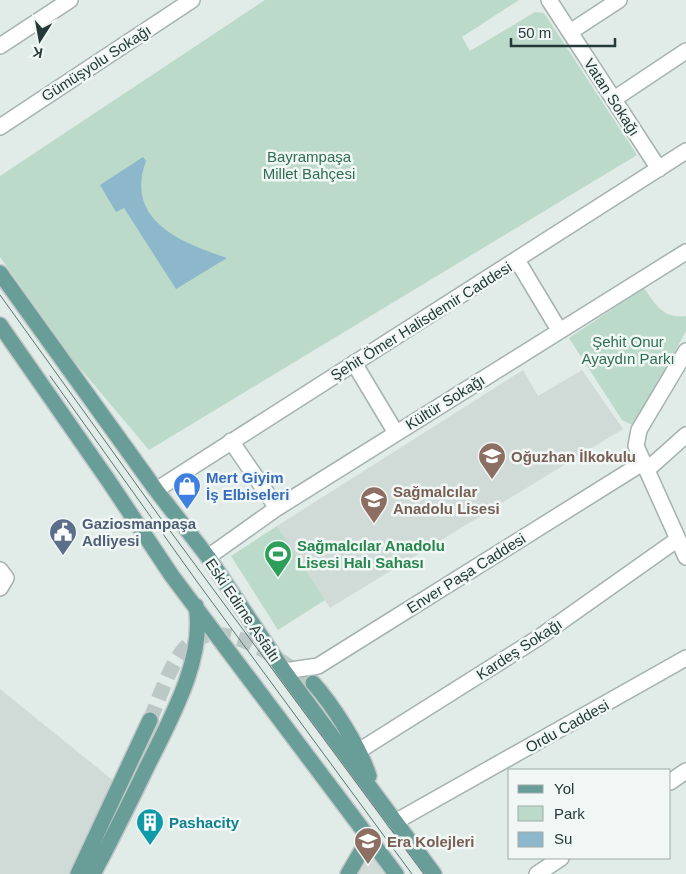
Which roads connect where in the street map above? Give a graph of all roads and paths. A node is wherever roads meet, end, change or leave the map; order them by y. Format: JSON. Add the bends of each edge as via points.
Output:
{"nodes":[{"id":1,"x":70,"y":0,"type":"edge"},
{"id":2,"x":192,"y":0,"type":"edge"},
{"id":3,"x":549,"y":0,"type":"edge"},
{"id":4,"x":619,"y":0,"type":"edge"},
{"id":5,"x":570,"y":32,"type":"junction"},
{"id":6,"x":0,"y":46,"type":"edge"},
{"id":7,"x":686,"y":51,"type":"edge"},
{"id":8,"x":614,"y":99,"type":"junction"},
{"id":9,"x":0,"y":126,"type":"edge"},
{"id":10,"x":686,"y":152,"type":"edge"},
{"id":11,"x":659,"y":169,"type":"junction"},
{"id":12,"x":686,"y":252,"type":"edge"},
{"id":13,"x":517,"y":260,"type":"junction"},
{"id":14,"x":0,"y":273,"type":"edge"},
{"id":15,"x":0,"y":325,"type":"edge"},
{"id":16,"x":559,"y":330,"type":"junction"},
{"id":17,"x":686,"y":351,"type":"edge"},
{"id":18,"x":354,"y":363,"type":"junction"},
{"id":19,"x":396,"y":433,"type":"junction"},
{"id":20,"x":686,"y":435,"type":"edge"},
{"id":21,"x":231,"y":441,"type":"junction"},
{"id":22,"x":646,"y":465,"type":"junction"},
{"id":23,"x":156,"y":490,"type":"junction"},
{"id":24,"x":277,"y":508,"type":"junction"},
{"id":25,"x":678,"y":539,"type":"junction"},
{"id":26,"x":208,"y":557,"type":"junction"},
{"id":27,"x":686,"y":557,"type":"edge"},
{"id":28,"x":0,"y":570,"type":"edge"},
{"id":29,"x":0,"y":588,"type":"edge"},
{"id":30,"x":196,"y":606,"type":"junction"},
{"id":31,"x":686,"y":658,"type":"edge"},
{"id":32,"x":284,"y":671,"type":"junction"},
{"id":33,"x":312,"y":683,"type":"tunnel mouth"},
{"id":34,"x":150,"y":720,"type":"tunnel mouth"},
{"id":35,"x":357,"y":752,"type":"junction"},
{"id":36,"x":686,"y":771,"type":"edge"},
{"id":37,"x":671,"y":781,"type":"edge"},
{"id":38,"x":375,"y":797,"type":"junction"},
{"id":39,"x":395,"y":822,"type":"junction"},
{"id":40,"x":369,"y":838,"type":"junction"},
{"id":41,"x":559,"y":859,"type":"edge"},
{"id":42,"x":78,"y":874,"type":"edge"},
{"id":43,"x":93,"y":874,"type":"edge"},
{"id":44,"x":348,"y":874,"type":"edge"},
{"id":45,"x":396,"y":874,"type":"edge"},
{"id":46,"x":434,"y":874,"type":"edge"},
{"id":47,"x":537,"y":874,"type":"edge"}],
"edges":[{"from":1,"to":6,"type":"street"},
{"from":2,"to":9,"type":"street","name":"Gümüşyolu Sokağı"},
{"from":3,"to":5,"type":"street","name":"Vatan Sokağı"},
{"from":4,"to":5,"type":"street"},
{"from":5,"to":8,"type":"street","name":"Vatan Sokağı"},
{"from":7,"to":8,"type":"street"},
{"from":8,"to":11,"type":"street","name":"Vatan Sokağı"},
{"from":10,"to":11,"type":"street","name":"Şehit Ömer Halisdemir Caddesi"},
{"from":11,"to":13,"type":"street","name":"Şehit Ömer Halisdemir Caddesi"},
{"from":12,"to":16,"type":"street","name":"Kültür Sokağı"},
{"from":13,"to":16,"type":"street"},
{"from":13,"to":18,"type":"street","name":"Şehit Ömer Halisdemir Caddesi"},
{"from":14,"to":23,"type":"main road","name":"Eski Edirne Asfaltı"},
{"from":15,"to":30,"type":"main road","via":[[172,576]]},
{"from":16,"to":19,"type":"street","name":"Kültür Sokağı"},
{"from":17,"to":22,"type":"street","via":[[639,430],[636,446]]},
{"from":18,"to":19,"type":"street"},
{"from":18,"to":21,"type":"street","name":"Şehit Ömer Halisdemir Caddesi"},
{"from":19,"to":24,"type":"street","name":"Kültür Sokağı"},
{"from":20,"to":22,"type":"street","name":"Enver Paşa Caddesi"},
{"from":21,"to":23,"type":"street","name":"Şehit Ömer Halisdemir Caddesi"},
{"from":21,"to":24,"type":"street"},
{"from":22,"to":25,"type":"street"},
{"from":22,"to":32,"type":"street","name":"Enver Paşa Caddesi","via":[[318,666]]},
{"from":23,"to":26,"type":"main road","name":"Eski Edirne Asfaltı"},
{"from":24,"to":26,"type":"street","name":"Kültür Sokağı"},
{"from":25,"to":27,"type":"street"},
{"from":25,"to":35,"type":"street","name":"Kardeş Sokağı","via":[[538,638]]},
{"from":26,"to":32,"type":"main road","name":"Eski Edirne Asfaltı"},
{"from":28,"to":29,"type":"street","via":[[6,578]]},
{"from":30,"to":40,"type":"main road"},
{"from":30,"to":43,"type":"main road","via":[[197,634],[186,679],[165,730]]},
{"from":31,"to":39,"type":"street","name":"Ordu Caddesi"},
{"from":32,"to":38,"type":"main road","name":"Eski Edirne Asfaltı"},
{"from":33,"to":35,"type":"main road","via":[[329,702]]},
{"from":34,"to":42,"type":"main road"},
{"from":35,"to":38,"type":"main road"},
{"from":36,"to":37,"type":"street"},
{"from":38,"to":39,"type":"main road","name":"Eski Edirne Asfaltı"},
{"from":39,"to":46,"type":"main road","name":"Eski Edirne Asfaltı"},
{"from":40,"to":44,"type":"main road"},
{"from":40,"to":45,"type":"main road"},
{"from":41,"to":47,"type":"street"}]}
